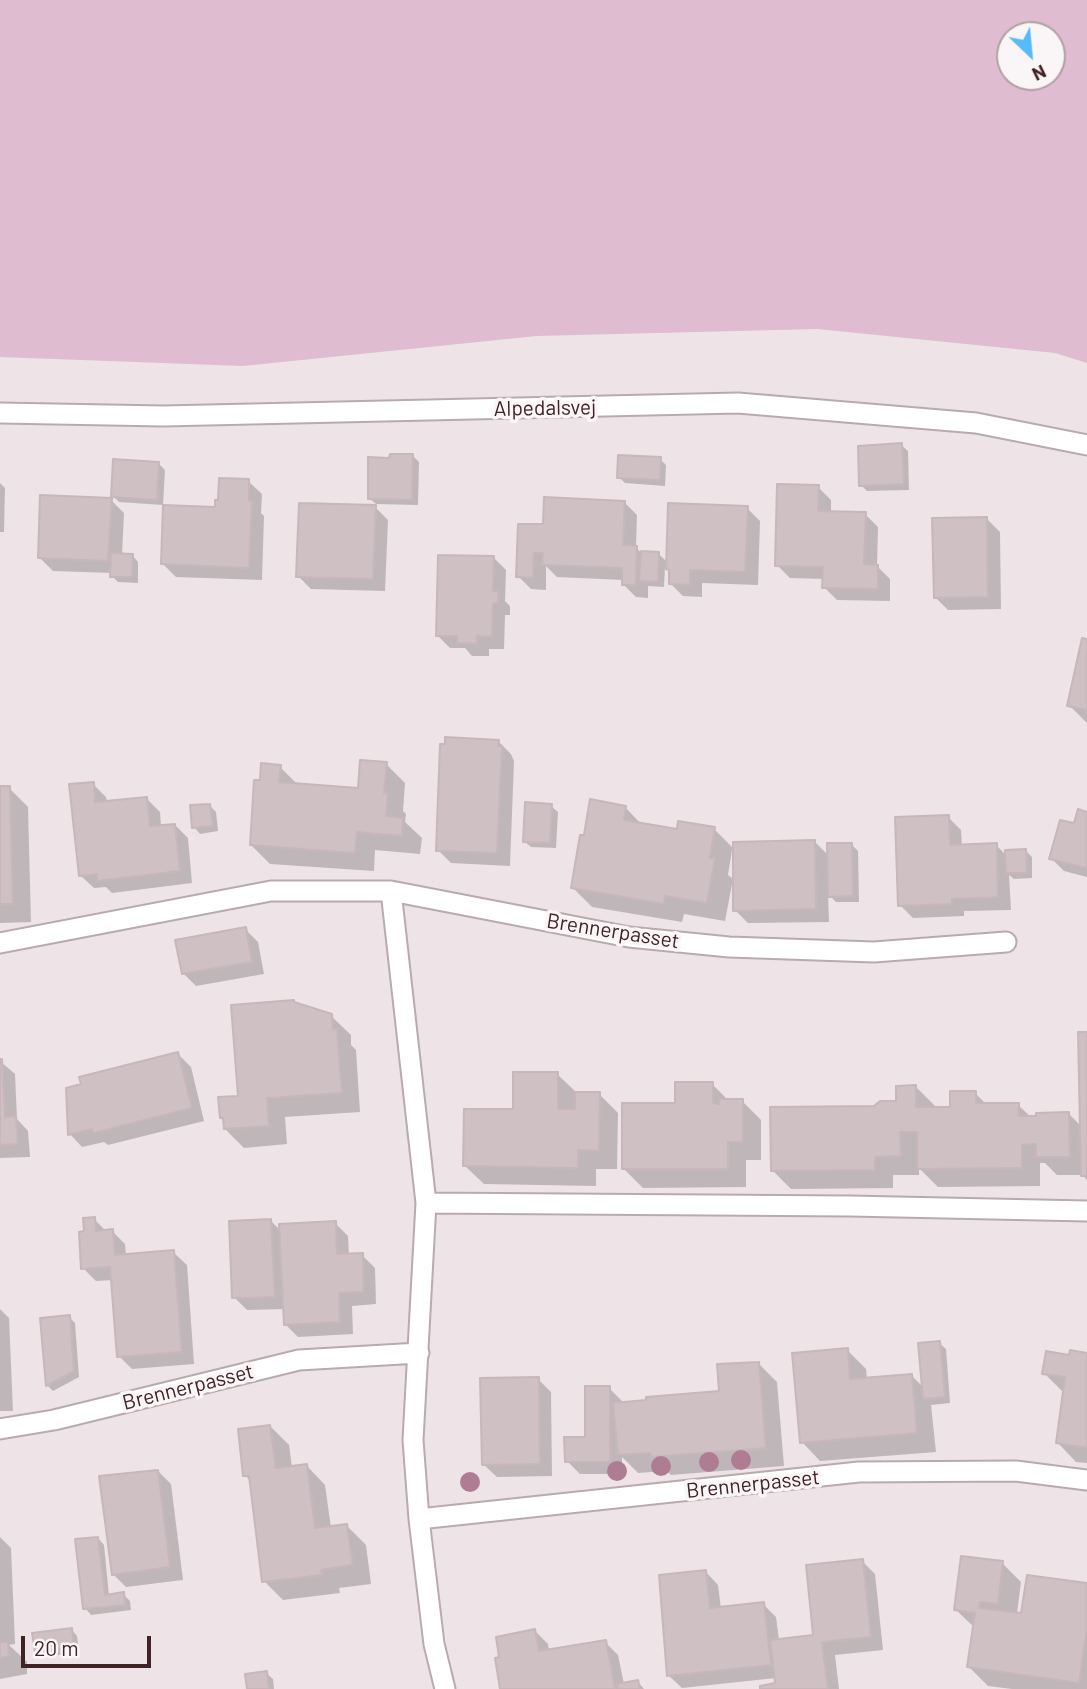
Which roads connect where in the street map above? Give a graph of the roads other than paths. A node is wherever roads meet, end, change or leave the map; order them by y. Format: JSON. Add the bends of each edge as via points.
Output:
{"nodes":[{"id":1,"x":0,"y":413,"type":"edge"},
{"id":2,"x":1087,"y":445,"type":"edge"},
{"id":3,"x":391,"y":891,"type":"junction"},
{"id":4,"x":1006,"y":942,"type":"dead end"},
{"id":5,"x":0,"y":943,"type":"edge"},
{"id":6,"x":426,"y":1203,"type":"junction"},
{"id":7,"x":1087,"y":1211,"type":"edge"},
{"id":8,"x":419,"y":1353,"type":"junction"},
{"id":9,"x":0,"y":1429,"type":"edge"},
{"id":10,"x":1087,"y":1480,"type":"edge"},
{"id":11,"x":419,"y":1519,"type":"junction"},
{"id":12,"x":445,"y":1689,"type":"edge"}],
"edges":[{"from":1,"to":2,"type":"street","name":"Alpedalsvej","via":[[176,416],[738,403],[976,423]]},
{"from":3,"to":4,"type":"street","name":"Brennerpasset","via":[[629,937],[729,947],[874,952]]},
{"from":3,"to":5,"type":"street","name":"Brennerpasset","via":[[271,891]]},
{"from":3,"to":6,"type":"street"},
{"from":6,"to":7,"type":"street"},
{"from":6,"to":8,"type":"street"},
{"from":8,"to":9,"type":"street","name":"Brennerpasset","via":[[299,1360]]},
{"from":8,"to":11,"type":"street","via":[[413,1440]]},
{"from":10,"to":11,"type":"street","name":"Brennerpasset","via":[[1016,1471],[859,1472]]},
{"from":11,"to":12,"type":"street","via":[[434,1643]]}]}
